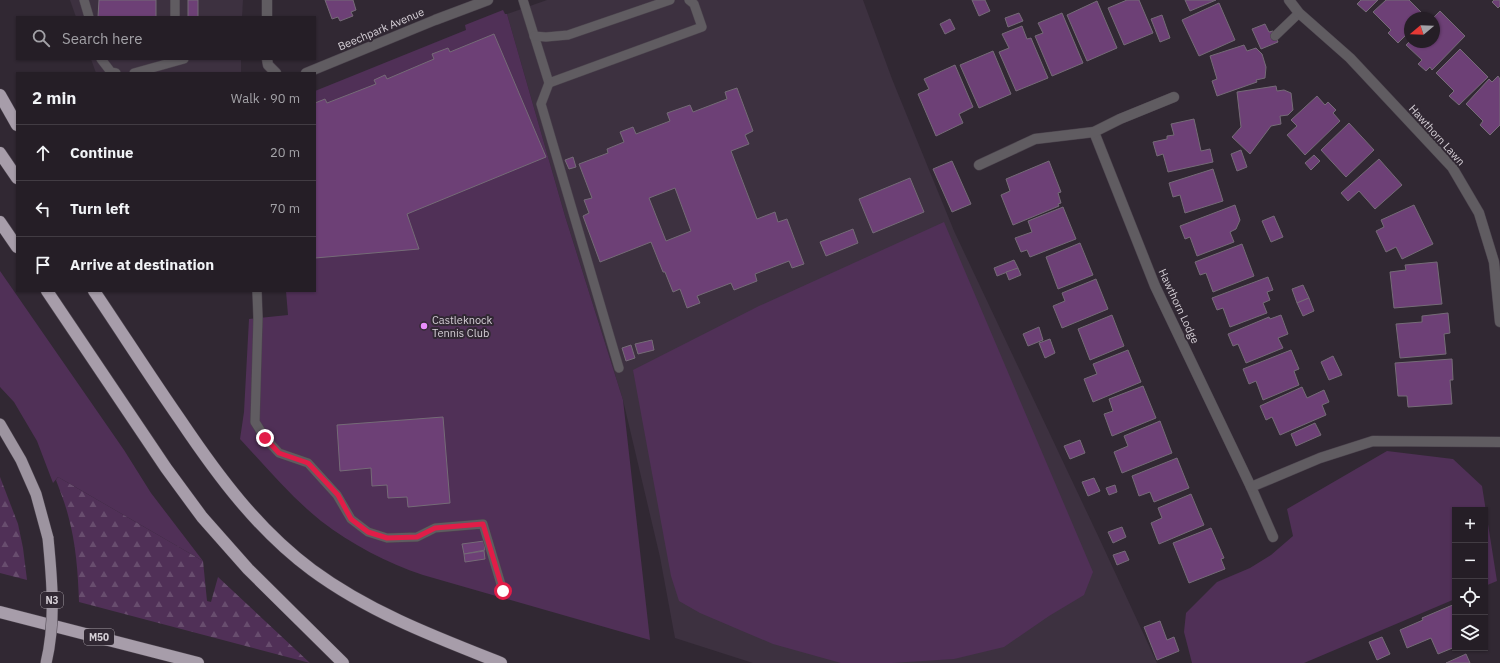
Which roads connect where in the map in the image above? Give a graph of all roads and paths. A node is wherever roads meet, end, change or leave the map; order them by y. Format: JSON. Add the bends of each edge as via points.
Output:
{"nodes":[{"id":1,"x":84,"y":0,"type":"edge"},
{"id":2,"x":175,"y":0,"type":"edge"},
{"id":3,"x":267,"y":0,"type":"edge"},
{"id":4,"x":488,"y":0,"type":"edge"},
{"id":5,"x":523,"y":0,"type":"edge"},
{"id":6,"x":670,"y":0,"type":"edge"},
{"id":7,"x":689,"y":0,"type":"edge"},
{"id":8,"x":1289,"y":0,"type":"edge"},
{"id":9,"x":646,"y":4,"type":"edge"},
{"id":10,"x":1299,"y":13,"type":"junction"},
{"id":11,"x":89,"y":16,"type":"edge"},
{"id":12,"x":175,"y":16,"type":"edge"},
{"id":13,"x":267,"y":16,"type":"edge"},
{"id":14,"x":534,"y":36,"type":"junction"},
{"id":15,"x":1275,"y":36,"type":"dead end"},
{"id":16,"x":102,"y":60,"type":"edge"},
{"id":17,"x":175,"y":60,"type":"edge"},
{"id":18,"x":266,"y":60,"type":"edge"},
{"id":19,"x":111,"y":72,"type":"edge"},
{"id":20,"x":137,"y":72,"type":"edge"},
{"id":21,"x":275,"y":72,"type":"edge"},
{"id":22,"x":308,"y":72,"type":"edge"},
{"id":23,"x":550,"y":83,"type":"junction"},
{"id":24,"x":0,"y":95,"type":"edge"},
{"id":25,"x":1174,"y":97,"type":"dead end"},
{"id":26,"x":16,"y":123,"type":"edge"},
{"id":27,"x":1094,"y":132,"type":"junction"},
{"id":28,"x":0,"y":153,"type":"edge"},
{"id":29,"x":979,"y":165,"type":"dead end"},
{"id":30,"x":16,"y":177,"type":"edge"},
{"id":31,"x":0,"y":222,"type":"edge"},
{"id":32,"x":16,"y":246,"type":"edge"},
{"id":33,"x":47,"y":292,"type":"edge"},
{"id":34,"x":95,"y":292,"type":"edge"},
{"id":35,"x":102,"y":292,"type":"edge"},
{"id":36,"x":256,"y":292,"type":"edge"},
{"id":37,"x":1500,"y":322,"type":"edge"},
{"id":38,"x":117,"y":325,"type":"junction"},
{"id":39,"x":619,"y":368,"type":"dead end"},
{"id":40,"x":0,"y":424,"type":"edge"},
{"id":41,"x":1500,"y":442,"type":"edge"},
{"id":42,"x":1251,"y":487,"type":"junction"},
{"id":43,"x":1273,"y":537,"type":"dead end"},
{"id":44,"x":503,"y":591,"type":"dead end"},
{"id":45,"x":0,"y":612,"type":"edge"},
{"id":46,"x":46,"y":663,"type":"edge"},
{"id":47,"x":198,"y":663,"type":"edge"},
{"id":48,"x":343,"y":663,"type":"edge"},
{"id":49,"x":501,"y":663,"type":"edge"}],
"edges":[{"from":1,"to":11,"type":"lane"},
{"from":2,"to":12,"type":"lane"},
{"from":3,"to":13,"type":"street"},
{"from":4,"to":22,"type":"street","name":"Beechpark Avenue"},
{"from":5,"to":14,"type":"lane"},
{"from":6,"to":9,"type":"lane"},
{"from":7,"to":23,"type":"lane","via":[[694,4],[702,27]]},
{"from":8,"to":10,"type":"street","name":"Hawthorn Lawn"},
{"from":9,"to":14,"type":"lane","via":[[568,35]]},
{"from":10,"to":15,"type":"lane"},
{"from":10,"to":37,"type":"street","name":"Hawthorn Lawn","via":[[1350,58],[1452,167],[1479,213],[1488,241],[1494,262]]},
{"from":14,"to":23,"type":"lane"},
{"from":16,"to":19,"type":"lane"},
{"from":17,"to":20,"type":"lane"},
{"from":18,"to":21,"type":"street","via":[[268,66]]},
{"from":23,"to":39,"type":"lane","via":[[541,104]]},
{"from":24,"to":26,"type":"highway"},
{"from":25,"to":27,"type":"street"},
{"from":27,"to":29,"type":"street","via":[[1035,139]]},
{"from":27,"to":42,"type":"street","name":"Hawthorn Lodge","via":[[1155,286]]},
{"from":28,"to":30,"type":"highway"},
{"from":31,"to":32,"type":"highway"},
{"from":33,"to":48,"type":"highway","via":[[202,517],[248,569]]},
{"from":34,"to":38,"type":"highway"},
{"from":35,"to":38,"type":"highway"},
{"from":36,"to":44,"type":"lane","via":[[258,318],[255,422],[265,438],[279,453],[308,463],[338,495],[351,519],[368,532],[387,538],[417,537],[435,528],[483,524]]},
{"from":38,"to":49,"type":"highway","via":[[214,471],[272,537],[311,569],[366,605],[411,627]]},
{"from":40,"to":46,"type":"highway","number":"N3","bridge":true,"via":[[21,460],[36,494],[48,538],[52,612]]},
{"from":41,"to":42,"type":"street","via":[[1373,441],[1320,458]]},
{"from":42,"to":43,"type":"street","name":"Hawthorn Lodge"},
{"from":45,"to":47,"type":"highway","number":"M50"}]}
